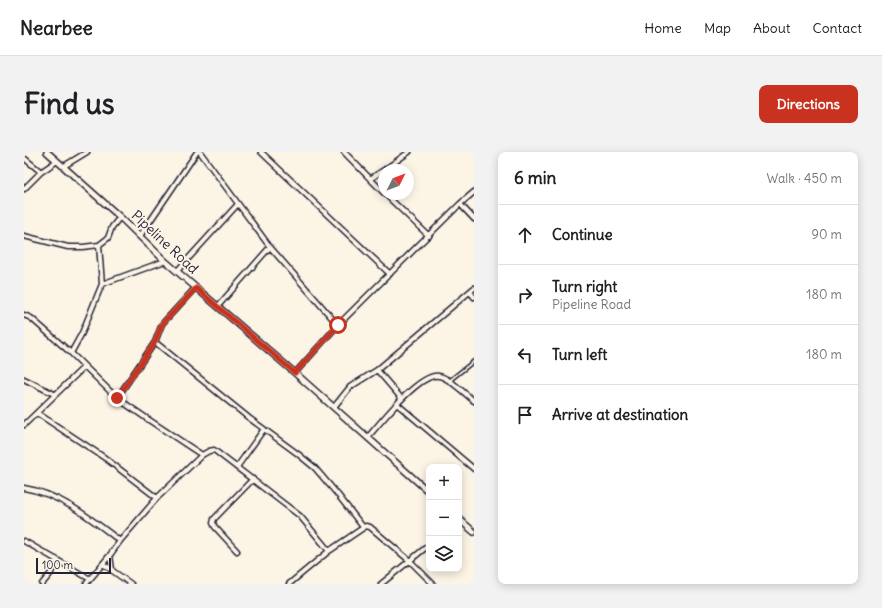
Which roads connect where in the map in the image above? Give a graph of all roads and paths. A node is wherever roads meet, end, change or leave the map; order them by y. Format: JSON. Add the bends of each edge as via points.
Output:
{"nodes":[{"id":1,"x":47,"y":152,"type":"edge"},
{"id":2,"x":87,"y":152,"type":"edge"},
{"id":3,"x":197,"y":152,"type":"edge"},
{"id":4,"x":200,"y":152,"type":"edge"},
{"id":5,"x":261,"y":152,"type":"edge"},
{"id":6,"x":344,"y":152,"type":"edge"},
{"id":7,"x":409,"y":152,"type":"edge"},
{"id":8,"x":24,"y":158,"type":"edge"},
{"id":9,"x":58,"y":161,"type":"junction"},
{"id":10,"x":392,"y":164,"type":"edge"},
{"id":11,"x":64,"y":166,"type":"junction"},
{"id":12,"x":41,"y":172,"type":"junction"},
{"id":13,"x":378,"y":174,"type":"edge"},
{"id":14,"x":370,"y":179,"type":"junction"},
{"id":15,"x":378,"y":186,"type":"edge"},
{"id":16,"x":24,"y":189,"type":"edge"},
{"id":17,"x":474,"y":192,"type":"edge"},
{"id":18,"x":392,"y":200,"type":"edge"},
{"id":19,"x":238,"y":204,"type":"junction"},
{"id":20,"x":460,"y":204,"type":"junction"},
{"id":21,"x":120,"y":217,"type":"junction"},
{"id":22,"x":474,"y":219,"type":"edge"},
{"id":23,"x":24,"y":236,"type":"edge"},
{"id":24,"x":140,"y":236,"type":"junction"},
{"id":25,"x":429,"y":236,"type":"junction"},
{"id":26,"x":99,"y":245,"type":"junction"},
{"id":27,"x":270,"y":247,"type":"junction"},
{"id":28,"x":165,"y":261,"type":"junction"},
{"id":29,"x":177,"y":270,"type":"junction"},
{"id":30,"x":390,"y":274,"type":"junction"},
{"id":31,"x":102,"y":284,"type":"junction"},
{"id":32,"x":196,"y":288,"type":"junction"},
{"id":33,"x":474,"y":288,"type":"edge"},
{"id":34,"x":470,"y":292,"type":"junction"},
{"id":35,"x":474,"y":297,"type":"edge"},
{"id":36,"x":218,"y":306,"type":"junction"},
{"id":37,"x":24,"y":315,"type":"edge"},
{"id":38,"x":338,"y":325,"type":"junction"},
{"id":39,"x":155,"y":342,"type":"junction"},
{"id":40,"x":71,"y":353,"type":"junction"},
{"id":41,"x":474,"y":361,"type":"edge"},
{"id":42,"x":84,"y":366,"type":"junction"},
{"id":43,"x":377,"y":370,"type":"junction"},
{"id":44,"x":295,"y":373,"type":"junction"},
{"id":45,"x":24,"y":379,"type":"edge"},
{"id":46,"x":449,"y":381,"type":"junction"},
{"id":47,"x":54,"y":394,"type":"junction"},
{"id":48,"x":117,"y":398,"type":"junction"},
{"id":49,"x":402,"y":399,"type":"junction"},
{"id":50,"x":474,"y":401,"type":"edge"},
{"id":51,"x":397,"y":404,"type":"junction"},
{"id":52,"x":334,"y":407,"type":"junction"},
{"id":53,"x":37,"y":413,"type":"junction"},
{"id":54,"x":24,"y":425,"type":"edge"},
{"id":55,"x":264,"y":429,"type":"junction"},
{"id":56,"x":368,"y":437,"type":"junction"},
{"id":57,"x":202,"y":455,"type":"junction"},
{"id":58,"x":237,"y":467,"type":"junction"},
{"id":59,"x":474,"y":469,"type":"edge"},
{"id":60,"x":253,"y":479,"type":"junction"},
{"id":61,"x":24,"y":488,"type":"edge"},
{"id":62,"x":426,"y":489,"type":"edge"},
{"id":63,"x":157,"y":498,"type":"junction"},
{"id":64,"x":462,"y":522,"type":"edge"},
{"id":65,"x":363,"y":527,"type":"junction"},
{"id":66,"x":474,"y":532,"type":"edge"},
{"id":67,"x":24,"y":541,"type":"edge"},
{"id":68,"x":120,"y":541,"type":"junction"},
{"id":69,"x":426,"y":548,"type":"edge"},
{"id":70,"x":237,"y":551,"type":"dead end"},
{"id":71,"x":329,"y":551,"type":"junction"},
{"id":72,"x":110,"y":555,"type":"junction"},
{"id":73,"x":56,"y":558,"type":"junction"},
{"id":74,"x":410,"y":561,"type":"junction"},
{"id":75,"x":103,"y":564,"type":"junction"},
{"id":76,"x":112,"y":570,"type":"junction"},
{"id":77,"x":90,"y":579,"type":"junction"},
{"id":78,"x":42,"y":584,"type":"edge"},
{"id":79,"x":86,"y":584,"type":"edge"},
{"id":80,"x":131,"y":584,"type":"edge"},
{"id":81,"x":289,"y":584,"type":"edge"},
{"id":82,"x":381,"y":584,"type":"edge"},
{"id":83,"x":433,"y":584,"type":"edge"}],
"edges":[{"from":1,"to":9,"type":"street","name":"Pipeline Road"},
{"from":2,"to":11,"type":"street"},
{"from":3,"to":24,"type":"street"},
{"from":4,"to":19,"type":"street"},
{"from":5,"to":30,"type":"street"},
{"from":6,"to":14,"type":"street"},
{"from":7,"to":10,"type":"street"},
{"from":8,"to":12,"type":"street"},
{"from":9,"to":11,"type":"street","name":"Pipeline Road"},
{"from":9,"to":12,"type":"street"},
{"from":11,"to":21,"type":"street","name":"Pipeline Road"},
{"from":12,"to":16,"type":"street"},
{"from":13,"to":14,"type":"street"},
{"from":14,"to":15,"type":"street"},
{"from":17,"to":20,"type":"street"},
{"from":18,"to":25,"type":"street"},
{"from":19,"to":27,"type":"street"},
{"from":19,"to":29,"type":"street"},
{"from":20,"to":22,"type":"street"},
{"from":20,"to":25,"type":"street"},
{"from":21,"to":24,"type":"street","name":"Pipeline Road"},
{"from":21,"to":26,"type":"street","via":[[108,238]]},
{"from":23,"to":26,"type":"street","via":[[68,246]]},
{"from":24,"to":28,"type":"street","name":"Pipeline Road"},
{"from":25,"to":30,"type":"street"},
{"from":26,"to":31,"type":"street"},
{"from":27,"to":36,"type":"street"},
{"from":27,"to":38,"type":"street"},
{"from":28,"to":29,"type":"street","name":"Pipeline Road"},
{"from":28,"to":31,"type":"street"},
{"from":29,"to":32,"type":"street","name":"Pipeline Road"},
{"from":30,"to":38,"type":"street"},
{"from":31,"to":40,"type":"street"},
{"from":32,"to":36,"type":"street","name":"Pipeline Road"},
{"from":32,"to":39,"type":"street","via":[[162,324]]},
{"from":33,"to":34,"type":"street"},
{"from":34,"to":35,"type":"street"},
{"from":34,"to":43,"type":"street"},
{"from":36,"to":44,"type":"street","name":"Pipeline Road"},
{"from":37,"to":40,"type":"street","via":[[31,318]]},
{"from":38,"to":44,"type":"street"},
{"from":39,"to":48,"type":"street"},
{"from":39,"to":55,"type":"street"},
{"from":40,"to":42,"type":"street"},
{"from":41,"to":46,"type":"lane"},
{"from":42,"to":47,"type":"street"},
{"from":42,"to":48,"type":"street"},
{"from":43,"to":49,"type":"street"},
{"from":43,"to":52,"type":"street","via":[[350,387]]},
{"from":44,"to":52,"type":"street","name":"Pipeline Road"},
{"from":45,"to":47,"type":"street"},
{"from":46,"to":49,"type":"street","via":[[440,376],[430,376]]},
{"from":46,"to":50,"type":"street"},
{"from":47,"to":53,"type":"street"},
{"from":48,"to":57,"type":"street"},
{"from":49,"to":51,"type":"street"},
{"from":51,"to":56,"type":"street"},
{"from":51,"to":59,"type":"street"},
{"from":52,"to":56,"type":"street","name":"Pipeline Road"},
{"from":53,"to":54,"type":"street"},
{"from":53,"to":63,"type":"street","via":[[105,458]]},
{"from":55,"to":58,"type":"street"},
{"from":55,"to":65,"type":"street","via":[[315,468]]},
{"from":56,"to":62,"type":"street","name":"Pipeline Road"},
{"from":57,"to":58,"type":"street","via":[[214,450]]},
{"from":57,"to":63,"type":"street"},
{"from":58,"to":60,"type":"street"},
{"from":60,"to":70,"type":"street","via":[[213,523]]},
{"from":60,"to":71,"type":"street","via":[[300,516]]},
{"from":61,"to":68,"type":"street","via":[[43,492],[77,509]]},
{"from":63,"to":68,"type":"street"},
{"from":64,"to":66,"type":"street"},
{"from":65,"to":71,"type":"street"},
{"from":65,"to":74,"type":"street","via":[[370,527]]},
{"from":67,"to":73,"type":"street"},
{"from":68,"to":72,"type":"street"},
{"from":69,"to":74,"type":"street"},
{"from":71,"to":81,"type":"street"},
{"from":72,"to":75,"type":"street"},
{"from":72,"to":76,"type":"street"},
{"from":73,"to":77,"type":"street"},
{"from":73,"to":78,"type":"street","via":[[51,573]]},
{"from":74,"to":82,"type":"street"},
{"from":74,"to":83,"type":"street"},
{"from":75,"to":76,"type":"street"},
{"from":75,"to":77,"type":"street"},
{"from":76,"to":80,"type":"street"},
{"from":77,"to":79,"type":"street"}]}
